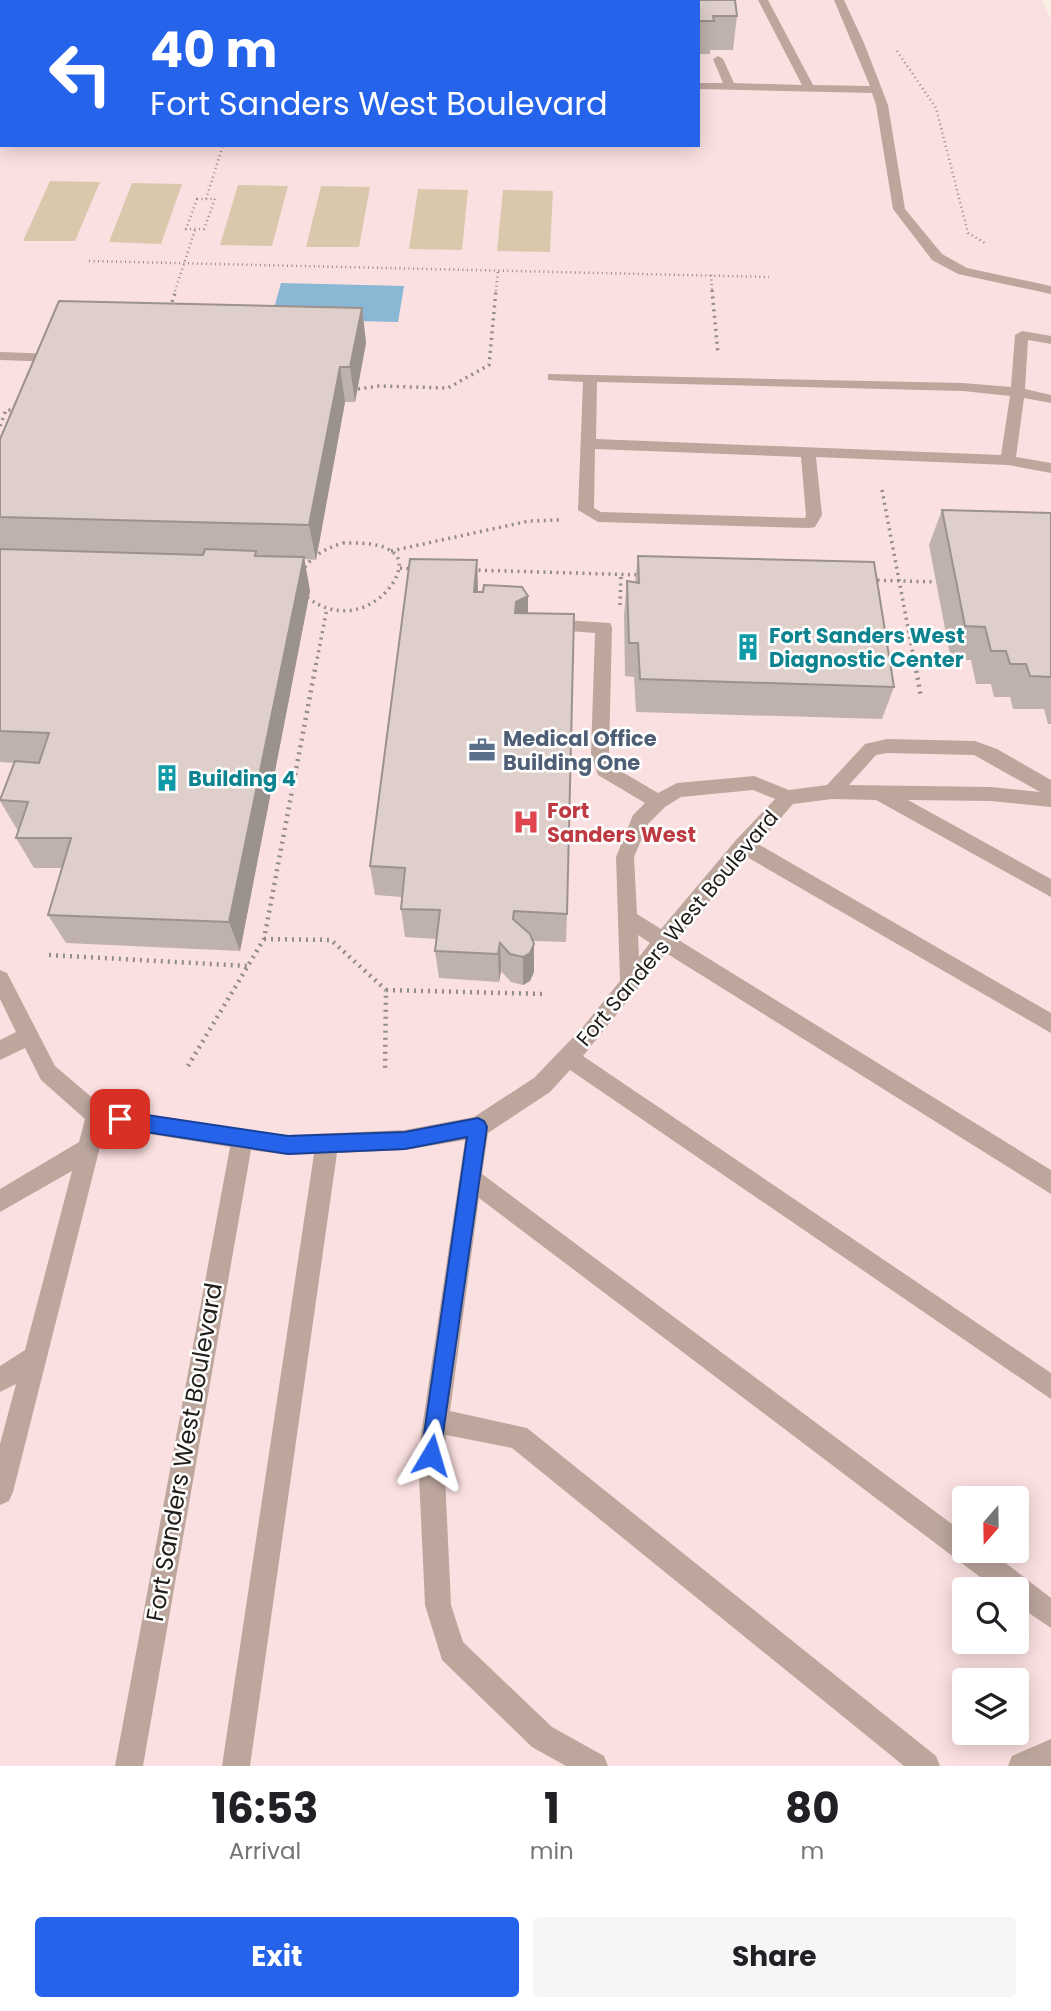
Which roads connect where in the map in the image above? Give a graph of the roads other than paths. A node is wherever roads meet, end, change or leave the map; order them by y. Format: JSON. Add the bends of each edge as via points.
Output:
{"nodes":[{"id":1,"x":763,"y":0,"type":"edge"},
{"id":2,"x":839,"y":0,"type":"edge"},
{"id":3,"x":718,"y":59,"type":"dead end"},
{"id":4,"x":700,"y":86,"type":"edge"},
{"id":5,"x":730,"y":87,"type":"junction"},
{"id":6,"x":809,"y":88,"type":"junction"},
{"id":7,"x":876,"y":89,"type":"junction"},
{"id":8,"x":1051,"y":290,"type":"edge"},
{"id":9,"x":1051,"y":340,"type":"edge"},
{"id":10,"x":0,"y":356,"type":"edge"},
{"id":11,"x":55,"y":358,"type":"edge"},
{"id":12,"x":553,"y":377,"type":"dead end"},
{"id":13,"x":590,"y":379,"type":"junction"},
{"id":14,"x":1018,"y":392,"type":"junction"},
{"id":15,"x":1051,"y":399,"type":"edge"},
{"id":16,"x":590,"y":444,"type":"junction"},
{"id":17,"x":808,"y":452,"type":"junction"},
{"id":18,"x":1008,"y":460,"type":"junction"},
{"id":19,"x":1051,"y":468,"type":"edge"},
{"id":20,"x":536,"y":625,"type":"edge"},
{"id":21,"x":1051,"y":789,"type":"edge"},
{"id":22,"x":832,"y":792,"type":"junction"},
{"id":23,"x":878,"y":793,"type":"junction"},
{"id":24,"x":788,"y":797,"type":"junction"},
{"id":25,"x":1051,"y":800,"type":"edge"},
{"id":26,"x":658,"y":802,"type":"junction"},
{"id":27,"x":743,"y":845,"type":"junction"},
{"id":28,"x":1051,"y":889,"type":"edge"},
{"id":29,"x":627,"y":918,"type":"junction"},
{"id":30,"x":663,"y":940,"type":"junction"},
{"id":31,"x":0,"y":979,"type":"edge"},
{"id":32,"x":629,"y":984,"type":"junction"},
{"id":33,"x":1051,"y":1024,"type":"edge"},
{"id":34,"x":30,"y":1035,"type":"junction"},
{"id":35,"x":0,"y":1050,"type":"edge"},
{"id":36,"x":568,"y":1057,"type":"junction"},
{"id":37,"x":97,"y":1115,"type":"junction"},
{"id":38,"x":478,"y":1127,"type":"junction"},
{"id":39,"x":242,"y":1139,"type":"junction"},
{"id":40,"x":327,"y":1144,"type":"junction"},
{"id":41,"x":88,"y":1149,"type":"junction"},
{"id":42,"x":470,"y":1178,"type":"junction"},
{"id":43,"x":1051,"y":1183,"type":"edge"},
{"id":44,"x":0,"y":1201,"type":"edge"},
{"id":45,"x":35,"y":1357,"type":"junction"},
{"id":46,"x":0,"y":1380,"type":"edge"},
{"id":47,"x":1051,"y":1387,"type":"edge"},
{"id":48,"x":436,"y":1421,"type":"junction"},
{"id":49,"x":0,"y":1492,"type":"edge"},
{"id":50,"x":952,"y":1540,"type":"edge"},
{"id":51,"x":982,"y":1563,"type":"edge"},
{"id":52,"x":1051,"y":1615,"type":"edge"},
{"id":53,"x":1051,"y":1753,"type":"edge"},
{"id":54,"x":129,"y":1766,"type":"edge"},
{"id":55,"x":236,"y":1766,"type":"edge"},
{"id":56,"x":594,"y":1766,"type":"edge"},
{"id":57,"x":926,"y":1766,"type":"edge"},
{"id":58,"x":1022,"y":1766,"type":"edge"}],
"edges":[{"from":1,"to":6,"type":"lane"},
{"from":2,"to":7,"type":"lane"},
{"from":3,"to":5,"type":"lane"},
{"from":4,"to":5,"type":"lane"},
{"from":5,"to":6,"type":"lane"},
{"from":6,"to":7,"type":"lane"},
{"from":7,"to":8,"type":"lane","via":[[899,209],[937,257],[963,271]]},
{"from":9,"to":14,"type":"lane","via":[[1022,335]]},
{"from":10,"to":11,"type":"lane"},
{"from":12,"to":13,"type":"lane"},
{"from":13,"to":14,"type":"lane"},
{"from":13,"to":16,"type":"lane"},
{"from":14,"to":15,"type":"lane"},
{"from":14,"to":18,"type":"lane"},
{"from":16,"to":17,"type":"lane"},
{"from":16,"to":17,"type":"lane","via":[[586,510],[598,517],[809,523],[814,515]]},
{"from":17,"to":18,"type":"lane"},
{"from":18,"to":19,"type":"lane"},
{"from":20,"to":26,"type":"lane","via":[[604,627],[600,753],[604,770]]},
{"from":21,"to":22,"type":"lane","via":[[975,748],[887,747],[871,749]]},
{"from":22,"to":23,"type":"lane","name":"Fort Sanders West Boulevard"},
{"from":22,"to":24,"type":"lane","name":"Fort Sanders West Boulevard"},
{"from":23,"to":25,"type":"lane","name":"Fort Sanders West Boulevard","via":[[992,794]]},
{"from":23,"to":28,"type":"lane"},
{"from":24,"to":26,"type":"lane","via":[[754,783],[677,790]]},
{"from":24,"to":27,"type":"lane","name":"Fort Sanders West Boulevard"},
{"from":26,"to":29,"type":"lane","via":[[640,820],[625,857]]},
{"from":27,"to":30,"type":"lane","name":"Fort Sanders West Boulevard"},
{"from":27,"to":33,"type":"lane"},
{"from":29,"to":30,"type":"lane"},
{"from":29,"to":32,"type":"lane"},
{"from":30,"to":32,"type":"lane","name":"Fort Sanders West Boulevard"},
{"from":30,"to":43,"type":"lane"},
{"from":31,"to":34,"type":"lane"},
{"from":32,"to":36,"type":"lane","name":"Fort Sanders West Boulevard"},
{"from":34,"to":35,"type":"lane"},
{"from":34,"to":37,"type":"lane","via":[[48,1073]]},
{"from":36,"to":38,"type":"lane","name":"Fort Sanders West Boulevard","via":[[542,1085]]},
{"from":36,"to":47,"type":"lane"},
{"from":37,"to":39,"type":"lane","name":"Fort Sanders West Boulevard"},
{"from":37,"to":41,"type":"lane"},
{"from":38,"to":40,"type":"lane","name":"Fort Sanders West Boulevard","via":[[405,1140]]},
{"from":38,"to":42,"type":"lane"},
{"from":39,"to":40,"type":"lane","name":"Fort Sanders West Boulevard"},
{"from":39,"to":54,"type":"lane","name":"Fort Sanders West Boulevard"},
{"from":40,"to":55,"type":"lane"},
{"from":41,"to":44,"type":"lane"},
{"from":41,"to":45,"type":"lane"},
{"from":42,"to":48,"type":"lane"},
{"from":42,"to":50,"type":"lane"},
{"from":45,"to":46,"type":"lane"},
{"from":45,"to":49,"type":"lane"},
{"from":48,"to":56,"type":"lane","via":[[431,1455],[438,1605],[452,1650],[542,1737]]},
{"from":48,"to":57,"type":"lane","via":[[519,1437]]},
{"from":51,"to":52,"type":"lane"},
{"from":53,"to":58,"type":"lane"}]}
